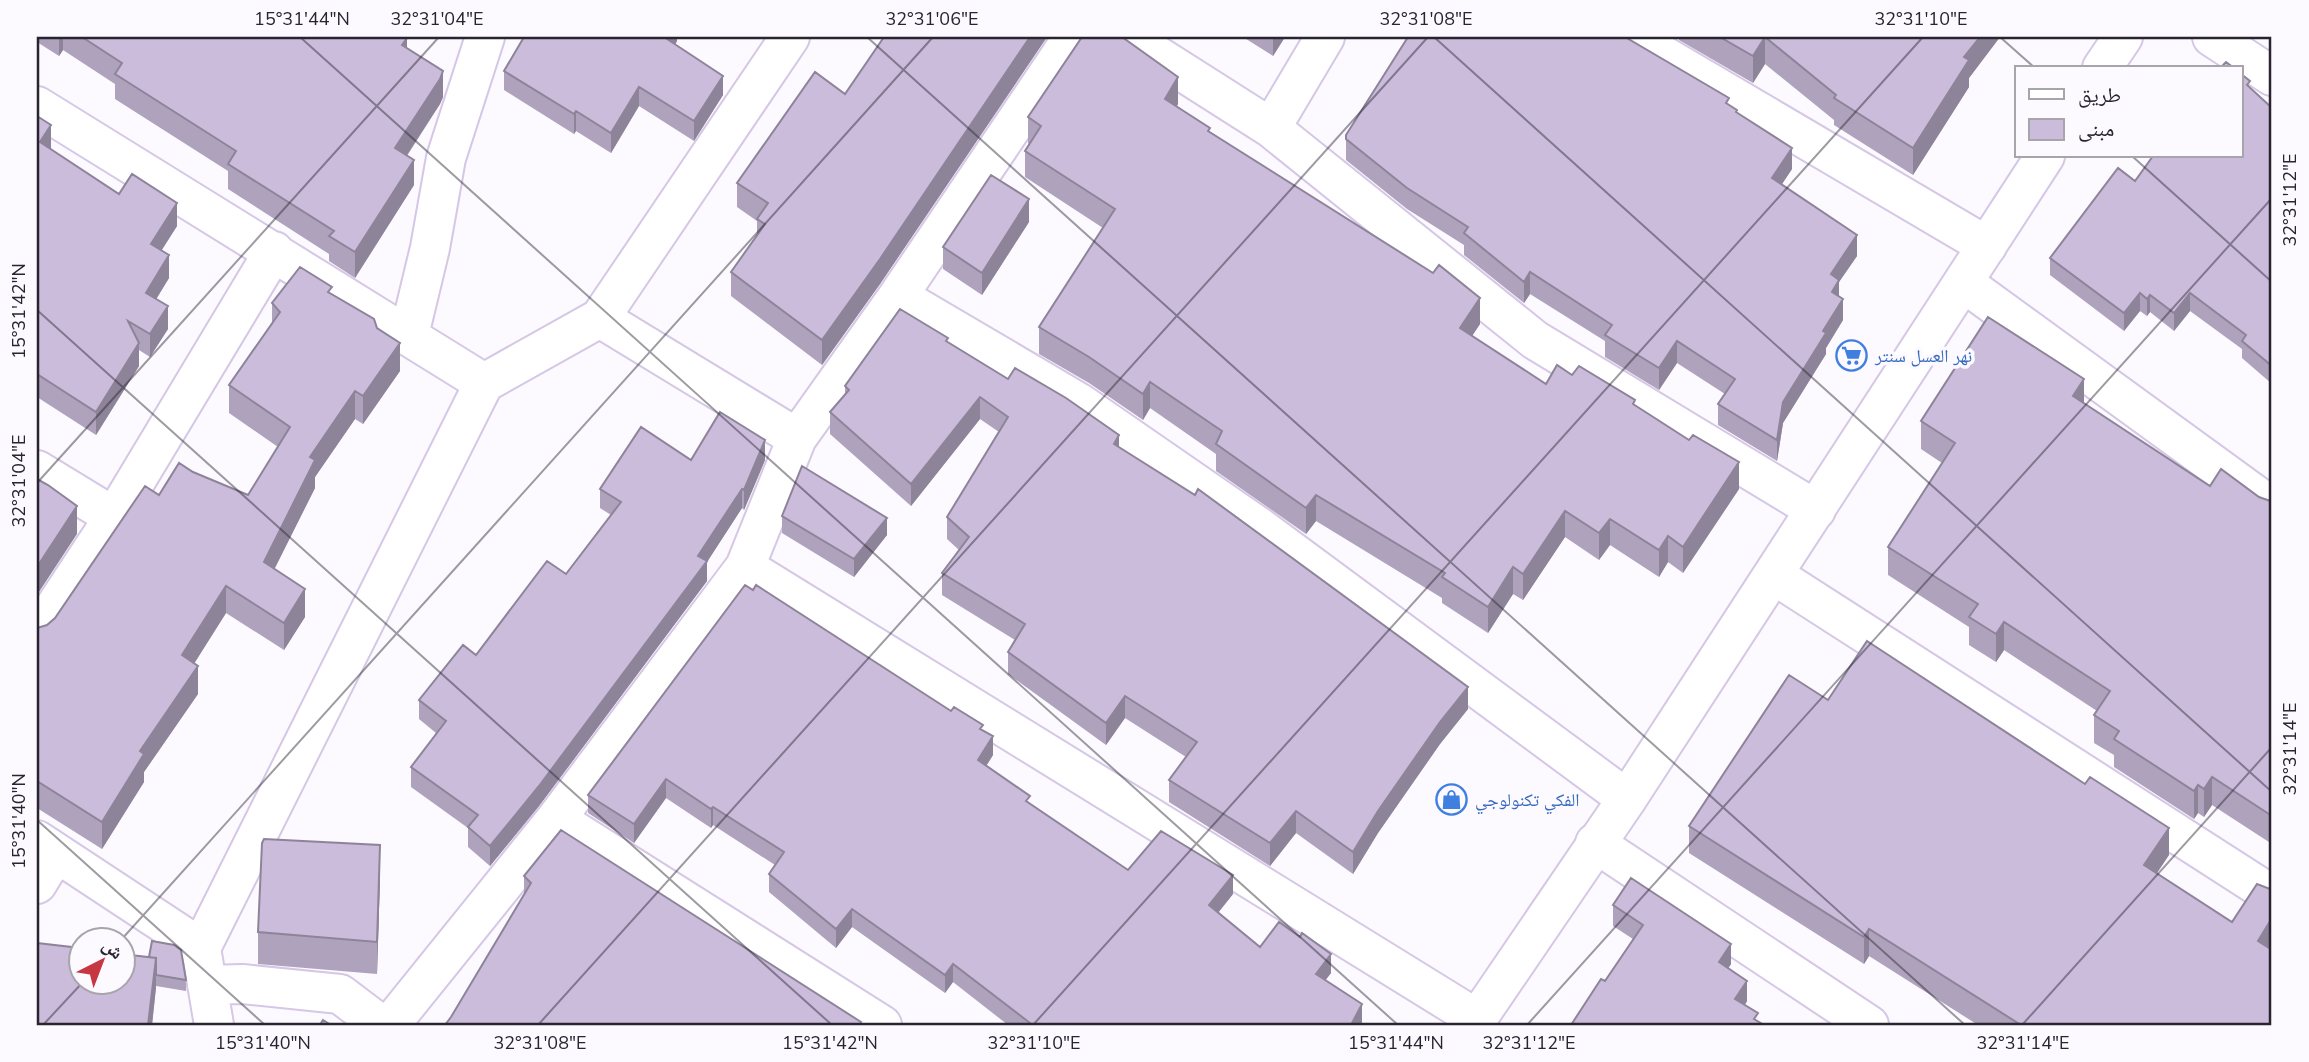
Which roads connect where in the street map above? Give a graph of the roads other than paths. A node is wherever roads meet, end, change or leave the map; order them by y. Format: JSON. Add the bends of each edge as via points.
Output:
{"nodes":[{"id":1,"x":485,"y":37,"type":"edge"},
{"id":2,"x":790,"y":37,"type":"edge"},
{"id":3,"x":1073,"y":37,"type":"edge"},
{"id":4,"x":1128,"y":37,"type":"edge"},
{"id":5,"x":1325,"y":37,"type":"edge"},
{"id":6,"x":1632,"y":37,"type":"edge"},
{"id":7,"x":2123,"y":37,"type":"edge"},
{"id":8,"x":2212,"y":37,"type":"edge"},
{"id":9,"x":2103,"y":66,"type":"edge"},
{"id":10,"x":2272,"y":76,"type":"edge"},
{"id":11,"x":37,"y":106,"type":"edge"},
{"id":12,"x":1271,"y":128,"type":"junction"},
{"id":13,"x":2044,"y":158,"type":"edge"},
{"id":14,"x":1987,"y":246,"type":"junction"},
{"id":15,"x":274,"y":251,"type":"junction"},
{"id":16,"x":1964,"y":284,"type":"junction"},
{"id":17,"x":898,"y":296,"type":"junction"},
{"id":18,"x":600,"y":318,"type":"junction"},
{"id":19,"x":409,"y":335,"type":"junction"},
{"id":20,"x":484,"y":383,"type":"junction"},
{"id":21,"x":797,"y":439,"type":"junction"},
{"id":22,"x":37,"y":470,"type":"edge"},
{"id":23,"x":2272,"y":507,"type":"edge"},
{"id":24,"x":1816,"y":510,"type":"junction"},
{"id":25,"x":114,"y":517,"type":"junction"},
{"id":26,"x":745,"y":567,"type":"junction"},
{"id":27,"x":1774,"y":575,"type":"junction"},
{"id":28,"x":37,"y":634,"type":"edge"},
{"id":29,"x":1627,"y":799,"type":"junction"},
{"id":30,"x":556,"y":819,"type":"junction"},
{"id":31,"x":1595,"y":843,"type":"junction"},
{"id":32,"x":43,"y":859,"type":"edge"},
{"id":33,"x":2272,"y":895,"type":"edge"},
{"id":34,"x":204,"y":967,"type":"junction"},
{"id":35,"x":1475,"y":1022,"type":"edge"},
{"id":36,"x":214,"y":1025,"type":"edge"},
{"id":37,"x":381,"y":1025,"type":"edge"},
{"id":38,"x":390,"y":1025,"type":"edge"},
{"id":39,"x":882,"y":1025,"type":"edge"},
{"id":40,"x":1869,"y":1025,"type":"edge"}],
"edges":[{"from":1,"to":19,"type":"street","via":[[446,158]]},
{"from":2,"to":18,"type":"street"},
{"from":3,"to":17,"type":"street"},
{"from":4,"to":12,"type":"street"},
{"from":5,"to":12,"type":"street"},
{"from":6,"to":14,"type":"street"},
{"from":7,"to":9,"type":"street"},
{"from":8,"to":10,"type":"street"},
{"from":11,"to":15,"type":"street"},
{"from":12,"to":24,"type":"street","via":[[1535,340]]},
{"from":13,"to":14,"type":"street"},
{"from":14,"to":16,"type":"street"},
{"from":15,"to":19,"type":"street"},
{"from":15,"to":25,"type":"street"},
{"from":16,"to":23,"type":"street"},
{"from":16,"to":24,"type":"street"},
{"from":17,"to":21,"type":"street"},
{"from":17,"to":29,"type":"street","via":[[1089,410],[1259,527]]},
{"from":18,"to":20,"type":"street"},
{"from":18,"to":21,"type":"street"},
{"from":19,"to":20,"type":"street"},
{"from":20,"to":34,"type":"street"},
{"from":21,"to":26,"type":"street"},
{"from":22,"to":25,"type":"street"},
{"from":24,"to":27,"type":"street"},
{"from":25,"to":28,"type":"street"},
{"from":26,"to":30,"type":"street"},
{"from":26,"to":35,"type":"street"},
{"from":27,"to":29,"type":"street"},
{"from":27,"to":33,"type":"street"},
{"from":29,"to":31,"type":"street"},
{"from":30,"to":38,"type":"street"},
{"from":30,"to":39,"type":"street"},
{"from":31,"to":35,"type":"street"},
{"from":31,"to":40,"type":"street"},
{"from":32,"to":34,"type":"street"},
{"from":34,"to":36,"type":"street"},
{"from":34,"to":37,"type":"street","via":[[242,984],[340,994]]}]}
